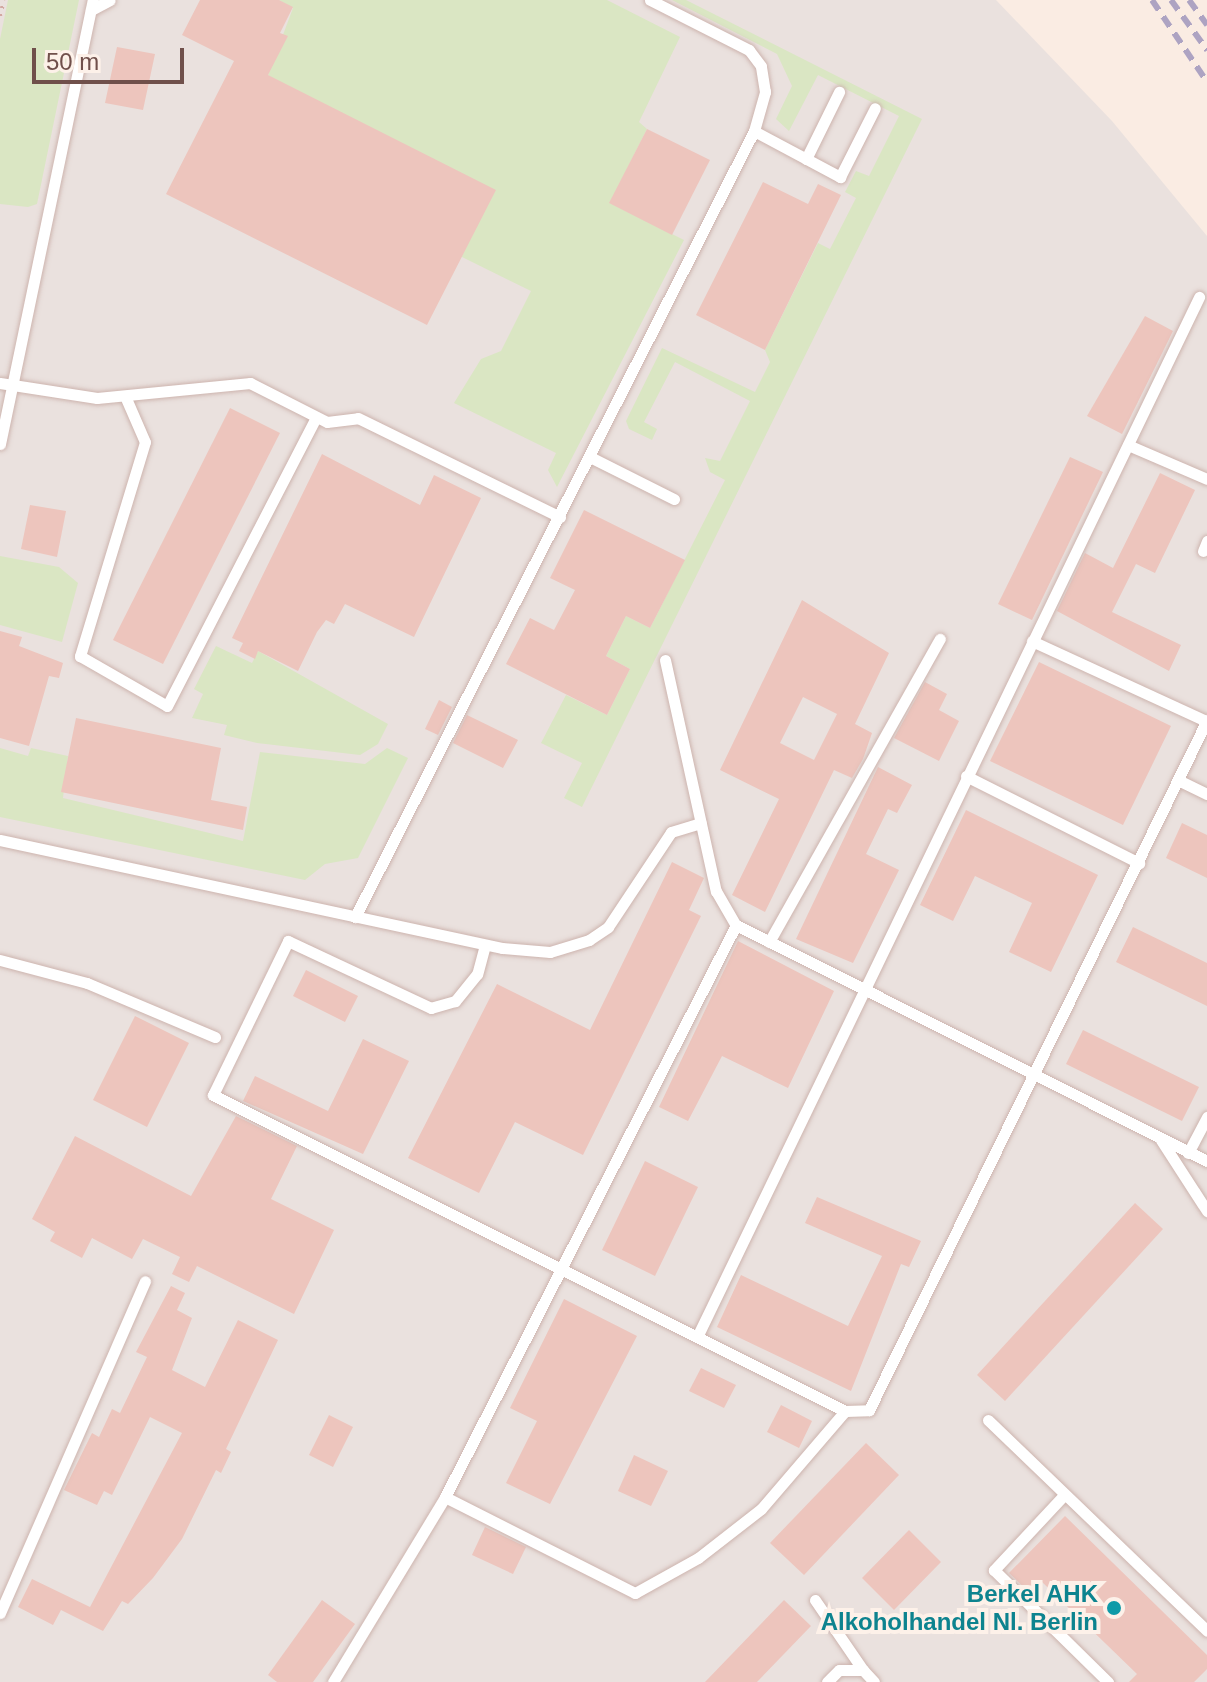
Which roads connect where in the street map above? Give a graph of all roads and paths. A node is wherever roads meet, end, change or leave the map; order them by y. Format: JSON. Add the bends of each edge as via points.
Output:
{"nodes":[{"id":1,"x":4,"y":0,"type":"edge"},
{"id":2,"x":110,"y":0,"type":"edge"},
{"id":3,"x":650,"y":0,"type":"edge"},
{"id":4,"x":92,"y":5,"type":"edge"},
{"id":5,"x":0,"y":16,"type":"edge"},
{"id":6,"x":839,"y":92,"type":"dead end"},
{"id":7,"x":875,"y":108,"type":"dead end"},
{"id":8,"x":754,"y":131,"type":"junction"},
{"id":9,"x":806,"y":159,"type":"junction"},
{"id":10,"x":1199,"y":297,"type":"dead end"},
{"id":11,"x":0,"y":383,"type":"edge"},
{"id":12,"x":13,"y":386,"type":"junction"},
{"id":13,"x":125,"y":396,"type":"junction"},
{"id":14,"x":316,"y":417,"type":"junction"},
{"id":15,"x":0,"y":444,"type":"edge"},
{"id":16,"x":1128,"y":445,"type":"junction"},
{"id":17,"x":590,"y":457,"type":"junction"},
{"id":18,"x":1207,"y":479,"type":"edge"},
{"id":19,"x":674,"y":499,"type":"dead end"},
{"id":20,"x":560,"y":517,"type":"junction"},
{"id":21,"x":940,"y":639,"type":"dead end"},
{"id":22,"x":1032,"y":641,"type":"junction"},
{"id":23,"x":665,"y":660,"type":"dead end"},
{"id":24,"x":1207,"y":720,"type":"edge"},
{"id":25,"x":966,"y":776,"type":"junction"},
{"id":26,"x":1178,"y":780,"type":"junction"},
{"id":27,"x":1207,"y":794,"type":"edge"},
{"id":28,"x":701,"y":823,"type":"junction"},
{"id":29,"x":0,"y":840,"type":"edge"},
{"id":30,"x":1139,"y":863,"type":"junction"},
{"id":31,"x":355,"y":917,"type":"junction"},
{"id":32,"x":736,"y":925,"type":"junction"},
{"id":33,"x":769,"y":942,"type":"junction"},
{"id":34,"x":485,"y":945,"type":"junction"},
{"id":35,"x":0,"y":960,"type":"edge"},
{"id":36,"x":860,"y":989,"type":"junction"},
{"id":37,"x":215,"y":1037,"type":"dead end"},
{"id":38,"x":1036,"y":1077,"type":"junction"},
{"id":39,"x":1207,"y":1117,"type":"edge"},
{"id":40,"x":1161,"y":1139,"type":"junction"},
{"id":41,"x":1188,"y":1153,"type":"junction"},
{"id":42,"x":1207,"y":1161,"type":"edge"},
{"id":43,"x":1207,"y":1211,"type":"edge"},
{"id":44,"x":563,"y":1270,"type":"junction"},
{"id":45,"x":145,"y":1281,"type":"dead end"},
{"id":46,"x":697,"y":1337,"type":"junction"},
{"id":47,"x":845,"y":1411,"type":"junction"},
{"id":48,"x":988,"y":1420,"type":"dead end"},
{"id":49,"x":1064,"y":1495,"type":"junction"},
{"id":50,"x":445,"y":1497,"type":"junction"},
{"id":51,"x":815,"y":1600,"type":"dead end"},
{"id":52,"x":0,"y":1613,"type":"edge"},
{"id":53,"x":1207,"y":1631,"type":"edge"},
{"id":54,"x":863,"y":1670,"type":"junction"},
{"id":55,"x":333,"y":1682,"type":"edge"},
{"id":56,"x":827,"y":1682,"type":"edge"},
{"id":57,"x":874,"y":1682,"type":"edge"},
{"id":58,"x":1108,"y":1682,"type":"edge"}],
"edges":[{"from":1,"to":5,"type":"path"},
{"from":2,"to":4,"type":"lane"},
{"from":3,"to":8,"type":"lane","via":[[755,58],[765,92]]},
{"from":4,"to":12,"type":"lane"},
{"from":6,"to":9,"type":"lane"},
{"from":7,"to":9,"type":"lane","via":[[840,177]]},
{"from":8,"to":9,"type":"lane"},
{"from":8,"to":17,"type":"lane"},
{"from":10,"to":16,"type":"lane"},
{"from":11,"to":12,"type":"lane"},
{"from":12,"to":13,"type":"lane"},
{"from":12,"to":15,"type":"lane"},
{"from":13,"to":14,"type":"lane","via":[[250,383]]},
{"from":13,"to":14,"type":"lane","via":[[145,442],[80,656],[167,706]]},
{"from":14,"to":20,"type":"lane","via":[[327,422],[358,418]]},
{"from":16,"to":18,"type":"lane"},
{"from":16,"to":22,"type":"lane"},
{"from":17,"to":19,"type":"lane"},
{"from":17,"to":20,"type":"lane"},
{"from":20,"to":31,"type":"lane"},
{"from":21,"to":33,"type":"lane"},
{"from":22,"to":24,"type":"lane"},
{"from":22,"to":25,"type":"lane"},
{"from":23,"to":28,"type":"lane"},
{"from":24,"to":26,"type":"lane"},
{"from":25,"to":30,"type":"lane"},
{"from":25,"to":36,"type":"lane"},
{"from":26,"to":27,"type":"lane"},
{"from":26,"to":30,"type":"lane"},
{"from":28,"to":32,"type":"lane","via":[[716,891]]},
{"from":28,"to":34,"type":"lane","via":[[671,832],[627,908],[589,940],[550,952]]},
{"from":29,"to":31,"type":"lane"},
{"from":30,"to":38,"type":"lane"},
{"from":31,"to":34,"type":"lane"},
{"from":32,"to":33,"type":"lane"},
{"from":32,"to":44,"type":"lane"},
{"from":33,"to":36,"type":"lane"},
{"from":34,"to":44,"type":"lane","via":[[477,974],[455,1001],[431,1008],[288,941],[213,1095]]},
{"from":35,"to":37,"type":"lane","via":[[87,983]]},
{"from":36,"to":38,"type":"lane"},
{"from":36,"to":46,"type":"lane"},
{"from":38,"to":40,"type":"lane"},
{"from":38,"to":47,"type":"lane","via":[[869,1410]]},
{"from":39,"to":41,"type":"lane"},
{"from":40,"to":41,"type":"lane"},
{"from":40,"to":43,"type":"lane"},
{"from":41,"to":42,"type":"lane"},
{"from":44,"to":46,"type":"lane"},
{"from":44,"to":50,"type":"lane"},
{"from":45,"to":52,"type":"lane"},
{"from":46,"to":47,"type":"lane"},
{"from":47,"to":50,"type":"lane","via":[[761,1509],[698,1558],[635,1593]]},
{"from":48,"to":49,"type":"lane"},
{"from":49,"to":53,"type":"lane"},
{"from":49,"to":58,"type":"lane","via":[[994,1570]]},
{"from":50,"to":55,"type":"lane"},
{"from":51,"to":54,"type":"lane"},
{"from":54,"to":56,"type":"lane","via":[[839,1670]]},
{"from":54,"to":57,"type":"lane"}]}
